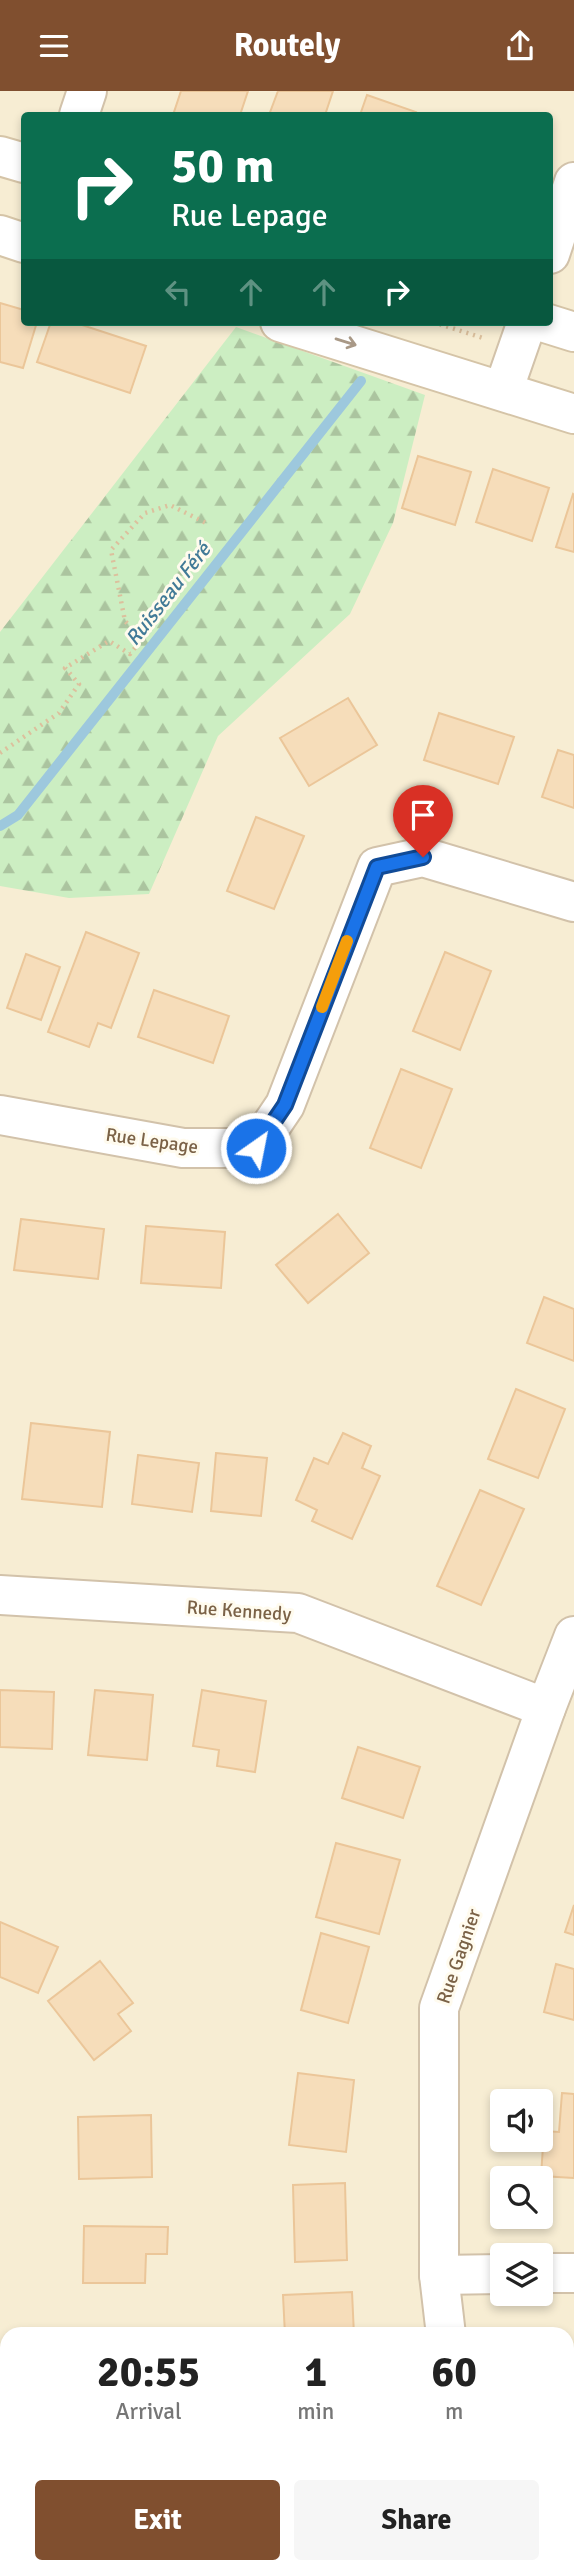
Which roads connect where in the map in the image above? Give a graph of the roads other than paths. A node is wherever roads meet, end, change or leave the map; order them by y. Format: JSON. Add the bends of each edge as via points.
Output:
{"nodes":[{"id":1,"x":87,"y":91,"type":"edge"},
{"id":2,"x":80,"y":112,"type":"edge"},
{"id":3,"x":0,"y":156,"type":"edge"},
{"id":4,"x":21,"y":162,"type":"edge"},
{"id":5,"x":574,"y":183,"type":"edge"},
{"id":6,"x":0,"y":235,"type":"edge"},
{"id":7,"x":21,"y":242,"type":"edge"},
{"id":8,"x":553,"y":245,"type":"edge"},
{"id":9,"x":294,"y":326,"type":"edge"},
{"id":10,"x":526,"y":326,"type":"edge"},
{"id":11,"x":553,"y":326,"type":"edge"},
{"id":12,"x":574,"y":333,"type":"edge"},
{"id":13,"x":503,"y":391,"type":"junction"},
{"id":14,"x":574,"y":414,"type":"edge"},
{"id":15,"x":574,"y":902,"type":"edge"},
{"id":16,"x":0,"y":1115,"type":"edge"},
{"id":17,"x":0,"y":1595,"type":"edge"},
{"id":18,"x":574,"y":1636,"type":"edge"},
{"id":19,"x":546,"y":1708,"type":"junction"},
{"id":20,"x":553,"y":2273,"type":"edge"},
{"id":21,"x":574,"y":2273,"type":"edge"},
{"id":22,"x":490,"y":2274,"type":"edge"},
{"id":23,"x":439,"y":2276,"type":"junction"},
{"id":24,"x":445,"y":2327,"type":"edge"}],
"edges":[{"from":1,"to":2,"type":"street"},
{"from":3,"to":4,"type":"street"},
{"from":5,"to":8,"type":"street"},
{"from":6,"to":7,"type":"street"},
{"from":9,"to":13,"type":"street","one_way":true},
{"from":10,"to":13,"type":"street"},
{"from":11,"to":12,"type":"street"},
{"from":13,"to":14,"type":"street"},
{"from":15,"to":16,"type":"street","name":"Rue Lepage","via":[[423,857],[377,867],[285,1105],[256,1148],[183,1148]]},
{"from":17,"to":19,"type":"street","name":"Rue Kennedy","via":[[298,1613]]},
{"from":18,"to":19,"type":"street","name":"Rue Gagnier"},
{"from":19,"to":23,"type":"street","name":"Rue Gagnier","via":[[439,2008]]},
{"from":20,"to":21,"type":"street"},
{"from":22,"to":23,"type":"street"},
{"from":23,"to":24,"type":"street","name":"Rue Gagnier"}]}
